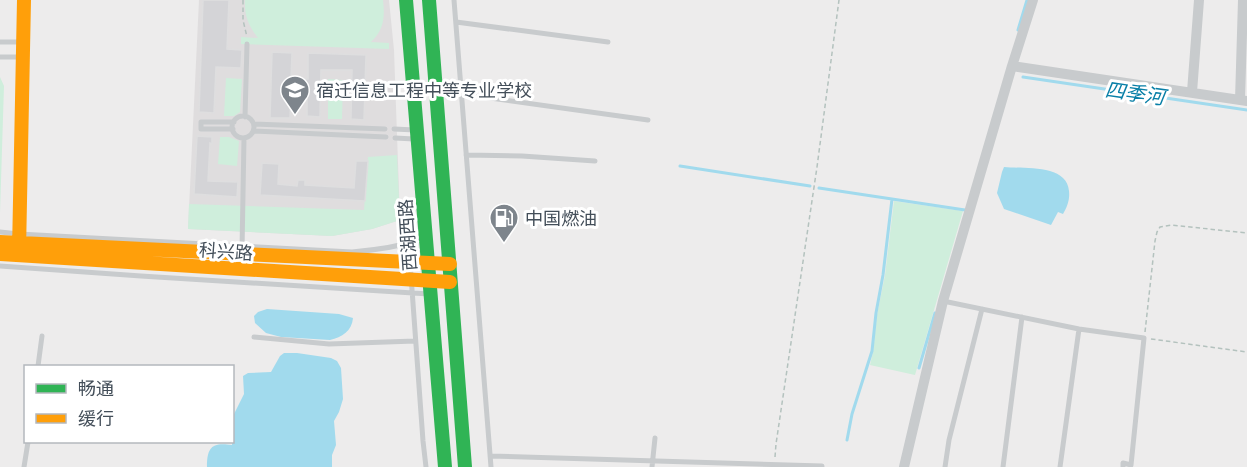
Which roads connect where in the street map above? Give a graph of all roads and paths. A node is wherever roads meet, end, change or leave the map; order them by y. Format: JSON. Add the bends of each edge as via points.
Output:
{"nodes":[{"id":1,"x":24,"y":0,"type":"edge"},
{"id":2,"x":243,"y":0,"type":"edge"},
{"id":3,"x":406,"y":0,"type":"edge"},
{"id":4,"x":429,"y":0,"type":"edge"},
{"id":5,"x":454,"y":0,"type":"edge"},
{"id":6,"x":839,"y":0,"type":"edge"},
{"id":7,"x":1033,"y":0,"type":"edge"},
{"id":8,"x":1199,"y":0,"type":"edge"},
{"id":9,"x":1243,"y":0,"type":"edge"},
{"id":10,"x":456,"y":22,"type":"junction"},
{"id":11,"x":0,"y":42,"type":"edge"},
{"id":12,"x":23,"y":42,"type":"junction"},
{"id":13,"x":608,"y":42,"type":"dead end"},
{"id":14,"x":247,"y":44,"type":"joint"},
{"id":15,"x":0,"y":57,"type":"edge"},
{"id":16,"x":23,"y":57,"type":"junction"},
{"id":17,"x":1012,"y":66,"type":"junction"},
{"id":18,"x":1192,"y":92,"type":"junction"},
{"id":19,"x":461,"y":94,"type":"junction"},
{"id":20,"x":1243,"y":100,"type":"edge"},
{"id":21,"x":245,"y":117,"type":"junction"},
{"id":22,"x":648,"y":120,"type":"dead end"},
{"id":23,"x":234,"y":122,"type":"junction"},
{"id":24,"x":254,"y":128,"type":"junction"},
{"id":25,"x":233,"y":129,"type":"junction"},
{"id":26,"x":385,"y":129,"type":"dead end"},
{"id":27,"x":394,"y":129,"type":"dead end"},
{"id":28,"x":417,"y":134,"type":"junction"},
{"id":29,"x":386,"y":137,"type":"dead end"},
{"id":30,"x":244,"y":138,"type":"junction"},
{"id":31,"x":395,"y":138,"type":"dead end"},
{"id":32,"x":466,"y":155,"type":"junction"},
{"id":33,"x":595,"y":161,"type":"dead end"},
{"id":34,"x":0,"y":232,"type":"edge"},
{"id":35,"x":1247,"y":233,"type":"edge"},
{"id":36,"x":426,"y":238,"type":"junction"},
{"id":37,"x":0,"y":242,"type":"edge"},
{"id":38,"x":406,"y":244,"type":"junction"},
{"id":39,"x":19,"y":245,"type":"junction"},
{"id":40,"x":242,"y":250,"type":"junction"},
{"id":41,"x":0,"y":254,"type":"edge"},
{"id":42,"x":410,"y":262,"type":"junction"},
{"id":43,"x":428,"y":263,"type":"junction"},
{"id":44,"x":450,"y":264,"type":"junction"},
{"id":45,"x":0,"y":266,"type":"edge"},
{"id":46,"x":450,"y":282,"type":"junction"},
{"id":47,"x":411,"y":287,"type":"junction"},
{"id":48,"x":429,"y":288,"type":"junction"},
{"id":49,"x":943,"y":301,"type":"junction"},
{"id":50,"x":982,"y":309,"type":"junction"},
{"id":51,"x":1022,"y":317,"type":"junction"},
{"id":52,"x":1079,"y":329,"type":"junction"},
{"id":53,"x":42,"y":336,"type":"dead end"},
{"id":54,"x":254,"y":337,"type":"dead end"},
{"id":55,"x":1144,"y":338,"type":"junction"},
{"id":56,"x":415,"y":341,"type":"junction"},
{"id":57,"x":1247,"y":352,"type":"edge"},
{"id":58,"x":38,"y":365,"type":"edge"},
{"id":59,"x":655,"y":438,"type":"dead end"},
{"id":60,"x":28,"y":443,"type":"edge"},
{"id":61,"x":490,"y":456,"type":"junction"},
{"id":62,"x":653,"y":464,"type":"edge"},
{"id":63,"x":775,"y":465,"type":"junction"},
{"id":64,"x":822,"y":466,"type":"edge"},
{"id":65,"x":24,"y":467,"type":"edge"},
{"id":66,"x":426,"y":467,"type":"edge"},
{"id":67,"x":445,"y":467,"type":"edge"},
{"id":68,"x":465,"y":467,"type":"edge"},
{"id":69,"x":491,"y":467,"type":"edge"},
{"id":70,"x":904,"y":467,"type":"edge"},
{"id":71,"x":945,"y":467,"type":"edge"},
{"id":72,"x":1003,"y":467,"type":"edge"},
{"id":73,"x":1060,"y":467,"type":"edge"},
{"id":74,"x":1123,"y":467,"type":"edge"}],
"edges":[{"from":1,"to":12,"type":"main road"},
{"from":2,"to":14,"type":"path"},
{"from":3,"to":28,"type":"main road","name":"西湖西路"},
{"from":4,"to":44,"type":"main road"},
{"from":5,"to":10,"type":"lane"},
{"from":6,"to":63,"type":"path"},
{"from":7,"to":17,"type":"street"},
{"from":8,"to":18,"type":"street"},
{"from":9,"to":20,"type":"street"},
{"from":10,"to":13,"type":"lane"},
{"from":10,"to":19,"type":"lane"},
{"from":11,"to":12,"type":"lane"},
{"from":12,"to":16,"type":"main road"},
{"from":14,"to":21,"type":"lane"},
{"from":15,"to":16,"type":"lane"},
{"from":16,"to":39,"type":"main road"},
{"from":17,"to":18,"type":"street"},
{"from":17,"to":49,"type":"street"},
{"from":18,"to":20,"type":"street"},
{"from":19,"to":22,"type":"lane"},
{"from":19,"to":32,"type":"lane"},
{"from":21,"to":23,"type":"lane"},
{"from":21,"to":24,"type":"lane","via":[[250,118]]},
{"from":23,"to":25,"type":"lane"},
{"from":23,"to":25,"type":"lane","via":[[201,122],[201,129]]},
{"from":24,"to":26,"type":"lane"},
{"from":24,"to":29,"type":"lane"},
{"from":24,"to":30,"type":"lane"},
{"from":25,"to":30,"type":"lane"},
{"from":27,"to":28,"type":"lane"},
{"from":28,"to":31,"type":"lane"},
{"from":28,"to":36,"type":"main road","name":"西湖西路"},
{"from":30,"to":40,"type":"lane"},
{"from":32,"to":33,"type":"lane"},
{"from":32,"to":61,"type":"lane"},
{"from":34,"to":39,"type":"lane"},
{"from":35,"to":55,"type":"path","via":[[1160,227]]},
{"from":36,"to":38,"type":"lane"},
{"from":36,"to":43,"type":"main road","name":"西湖西路"},
{"from":37,"to":39,"type":"main road","name":"科兴路"},
{"from":38,"to":40,"type":"lane","via":[[352,252]]},
{"from":38,"to":42,"type":"lane"},
{"from":39,"to":40,"type":"main road","name":"科兴路"},
{"from":39,"to":41,"type":"main road","name":"科兴路"},
{"from":39,"to":47,"type":"main road","name":"科兴路"},
{"from":40,"to":42,"type":"main road","name":"科兴路"},
{"from":42,"to":43,"type":"main road","name":"科兴路"},
{"from":42,"to":47,"type":"lane"},
{"from":43,"to":44,"type":"main road","name":"科兴路"},
{"from":43,"to":48,"type":"main road","name":"西湖西路"},
{"from":44,"to":46,"type":"main road"},
{"from":45,"to":47,"type":"lane","via":[[153,277]]},
{"from":46,"to":48,"type":"main road","name":"科兴路"},
{"from":46,"to":68,"type":"main road"},
{"from":47,"to":48,"type":"main road","name":"科兴路"},
{"from":47,"to":56,"type":"lane"},
{"from":48,"to":67,"type":"main road","name":"西湖西路"},
{"from":49,"to":50,"type":"lane"},
{"from":49,"to":70,"type":"street"},
{"from":50,"to":51,"type":"lane"},
{"from":50,"to":71,"type":"lane"},
{"from":51,"to":52,"type":"lane"},
{"from":51,"to":72,"type":"lane"},
{"from":52,"to":55,"type":"lane"},
{"from":52,"to":73,"type":"lane"},
{"from":53,"to":58,"type":"lane"},
{"from":54,"to":56,"type":"lane","via":[[329,344]]},
{"from":55,"to":57,"type":"path"},
{"from":55,"to":74,"type":"lane","via":[[1131,465],[1123,463]]},
{"from":56,"to":66,"type":"lane"},
{"from":59,"to":62,"type":"lane"},
{"from":60,"to":65,"type":"lane"},
{"from":61,"to":62,"type":"lane"},
{"from":61,"to":69,"type":"lane"},
{"from":62,"to":63,"type":"lane"},
{"from":63,"to":64,"type":"lane"}]}
